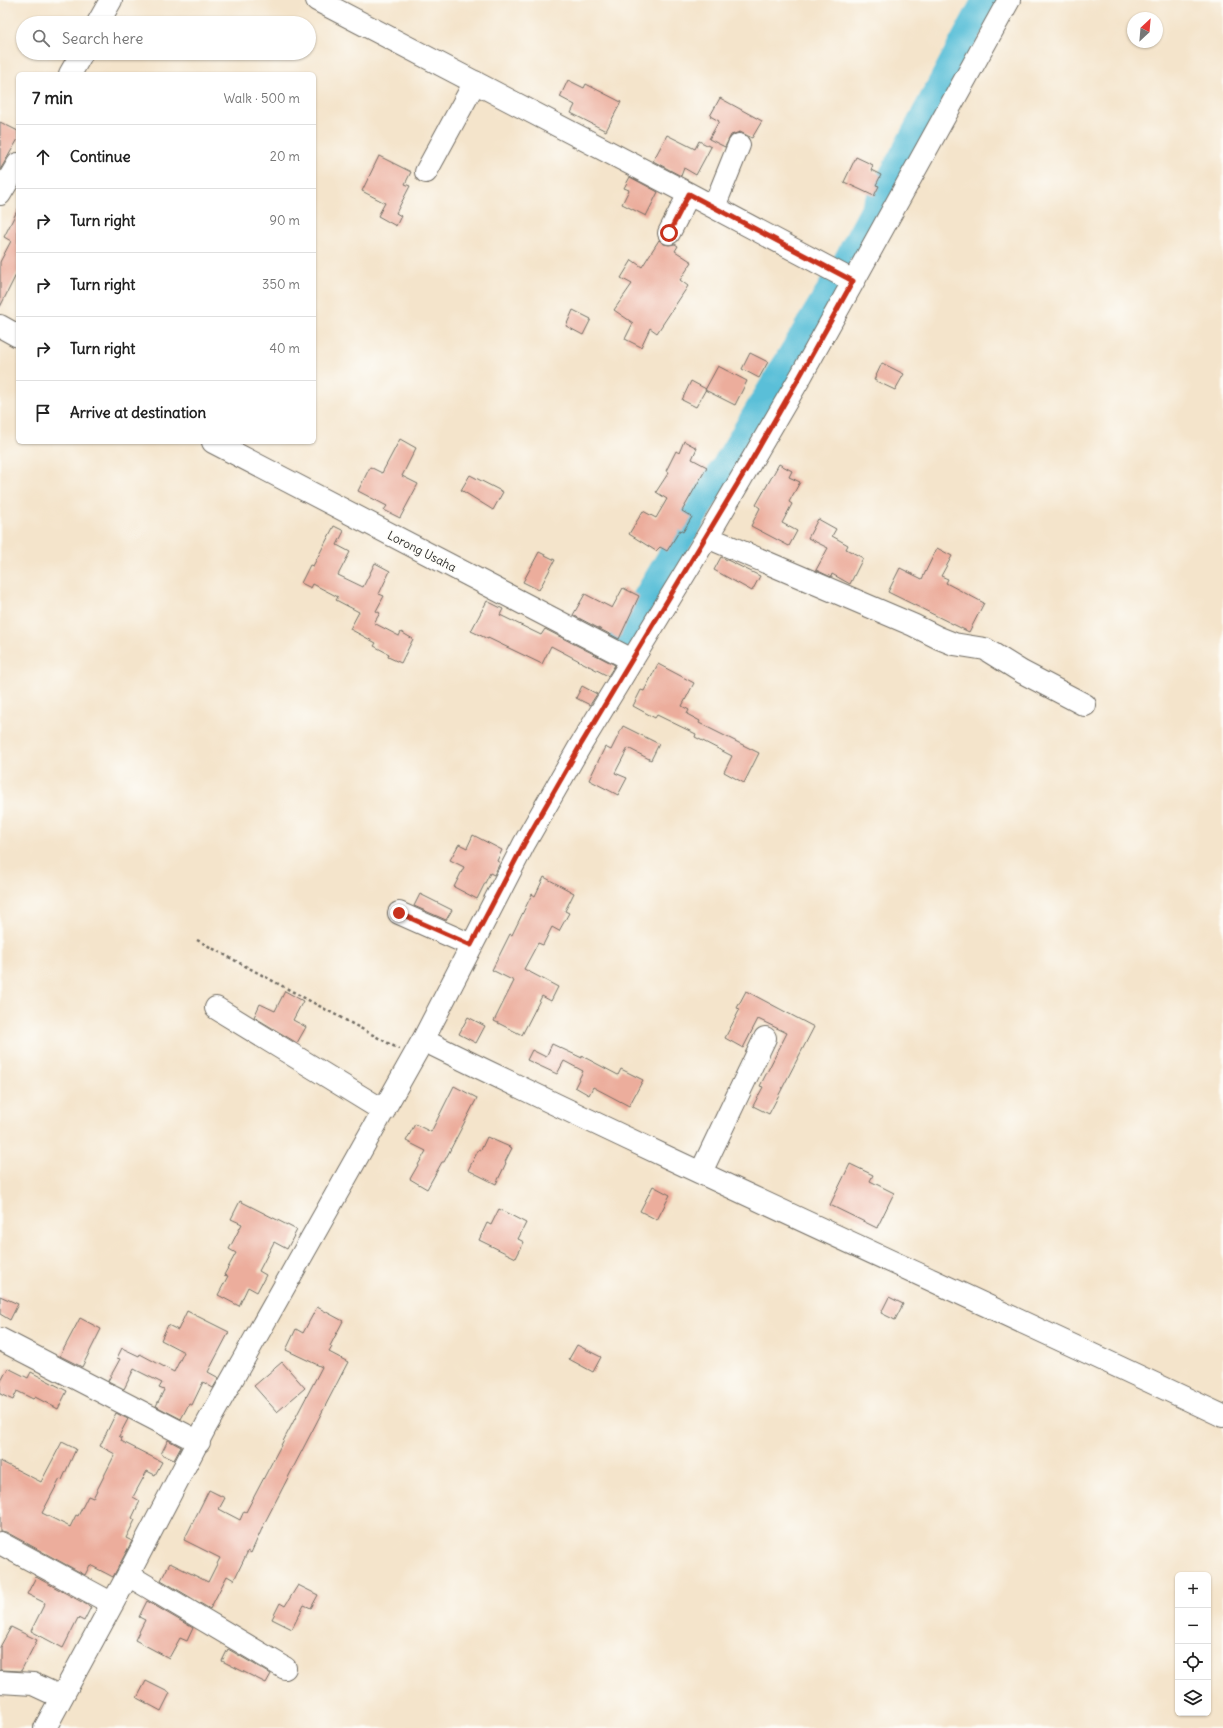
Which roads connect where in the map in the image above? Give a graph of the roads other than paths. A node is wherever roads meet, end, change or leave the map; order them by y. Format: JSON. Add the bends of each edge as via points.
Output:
{"nodes":[{"id":1,"x":111,"y":0,"type":"edge"},
{"id":2,"x":317,"y":0,"type":"edge"},
{"id":3,"x":1009,"y":0,"type":"edge"},
{"id":4,"x":102,"y":16,"type":"edge"},
{"id":5,"x":78,"y":60,"type":"edge"},
{"id":6,"x":71,"y":72,"type":"edge"},
{"id":7,"x":475,"y":82,"type":"junction"},
{"id":8,"x":739,"y":144,"type":"dead end"},
{"id":9,"x":16,"y":167,"type":"edge"},
{"id":10,"x":426,"y":172,"type":"dead end"},
{"id":11,"x":0,"y":194,"type":"edge"},
{"id":12,"x":689,"y":194,"type":"junction"},
{"id":13,"x":714,"y":207,"type":"junction"},
{"id":14,"x":669,"y":233,"type":"dead end"},
{"id":15,"x":849,"y":279,"type":"junction"},
{"id":16,"x":0,"y":326,"type":"edge"},
{"id":17,"x":16,"y":335,"type":"edge"},
{"id":18,"x":217,"y":444,"type":"edge"},
{"id":19,"x":706,"y":537,"type":"junction"},
{"id":20,"x":632,"y":660,"type":"junction"},
{"id":21,"x":1085,"y":705,"type":"dead end"},
{"id":22,"x":399,"y":913,"type":"dead end"},
{"id":23,"x":471,"y":945,"type":"junction"},
{"id":24,"x":216,"y":1008,"type":"dead end"},
{"id":25,"x":765,"y":1038,"type":"dead end"},
{"id":26,"x":418,"y":1049,"type":"junction"},
{"id":27,"x":384,"y":1111,"type":"junction"},
{"id":28,"x":701,"y":1172,"type":"junction"},
{"id":29,"x":0,"y":1339,"type":"edge"},
{"id":30,"x":1223,"y":1416,"type":"edge"},
{"id":31,"x":199,"y":1442,"type":"junction"},
{"id":32,"x":0,"y":1543,"type":"edge"},
{"id":33,"x":128,"y":1575,"type":"junction"},
{"id":34,"x":111,"y":1604,"type":"junction"},
{"id":35,"x":284,"y":1668,"type":"dead end"},
{"id":36,"x":0,"y":1682,"type":"edge"},
{"id":37,"x":61,"y":1697,"type":"junction"},
{"id":38,"x":44,"y":1728,"type":"edge"}],
"edges":[{"from":1,"to":4,"type":"street"},
{"from":2,"to":7,"type":"street"},
{"from":3,"to":15,"type":"street"},
{"from":5,"to":6,"type":"street"},
{"from":7,"to":10,"type":"street"},
{"from":7,"to":12,"type":"street"},
{"from":8,"to":13,"type":"street"},
{"from":9,"to":11,"type":"street"},
{"from":12,"to":13,"type":"street"},
{"from":12,"to":14,"type":"street"},
{"from":13,"to":15,"type":"street"},
{"from":15,"to":19,"type":"street","via":[[800,376]]},
{"from":16,"to":17,"type":"street"},
{"from":18,"to":20,"type":"street","name":"Lorong Usaha"},
{"from":19,"to":20,"type":"street"},
{"from":19,"to":21,"type":"street","via":[[939,638],[985,649]]},
{"from":20,"to":23,"type":"street","via":[[528,838]]},
{"from":22,"to":23,"type":"street"},
{"from":23,"to":26,"type":"street"},
{"from":24,"to":27,"type":"street"},
{"from":25,"to":28,"type":"street"},
{"from":26,"to":27,"type":"street"},
{"from":26,"to":28,"type":"street","via":[[575,1115]]},
{"from":27,"to":31,"type":"street"},
{"from":28,"to":30,"type":"street"},
{"from":29,"to":31,"type":"street"},
{"from":31,"to":33,"type":"street"},
{"from":32,"to":34,"type":"street"},
{"from":33,"to":34,"type":"street"},
{"from":33,"to":35,"type":"street"},
{"from":34,"to":37,"type":"street"},
{"from":36,"to":37,"type":"street","via":[[33,1684]]},
{"from":37,"to":38,"type":"street"}]}
